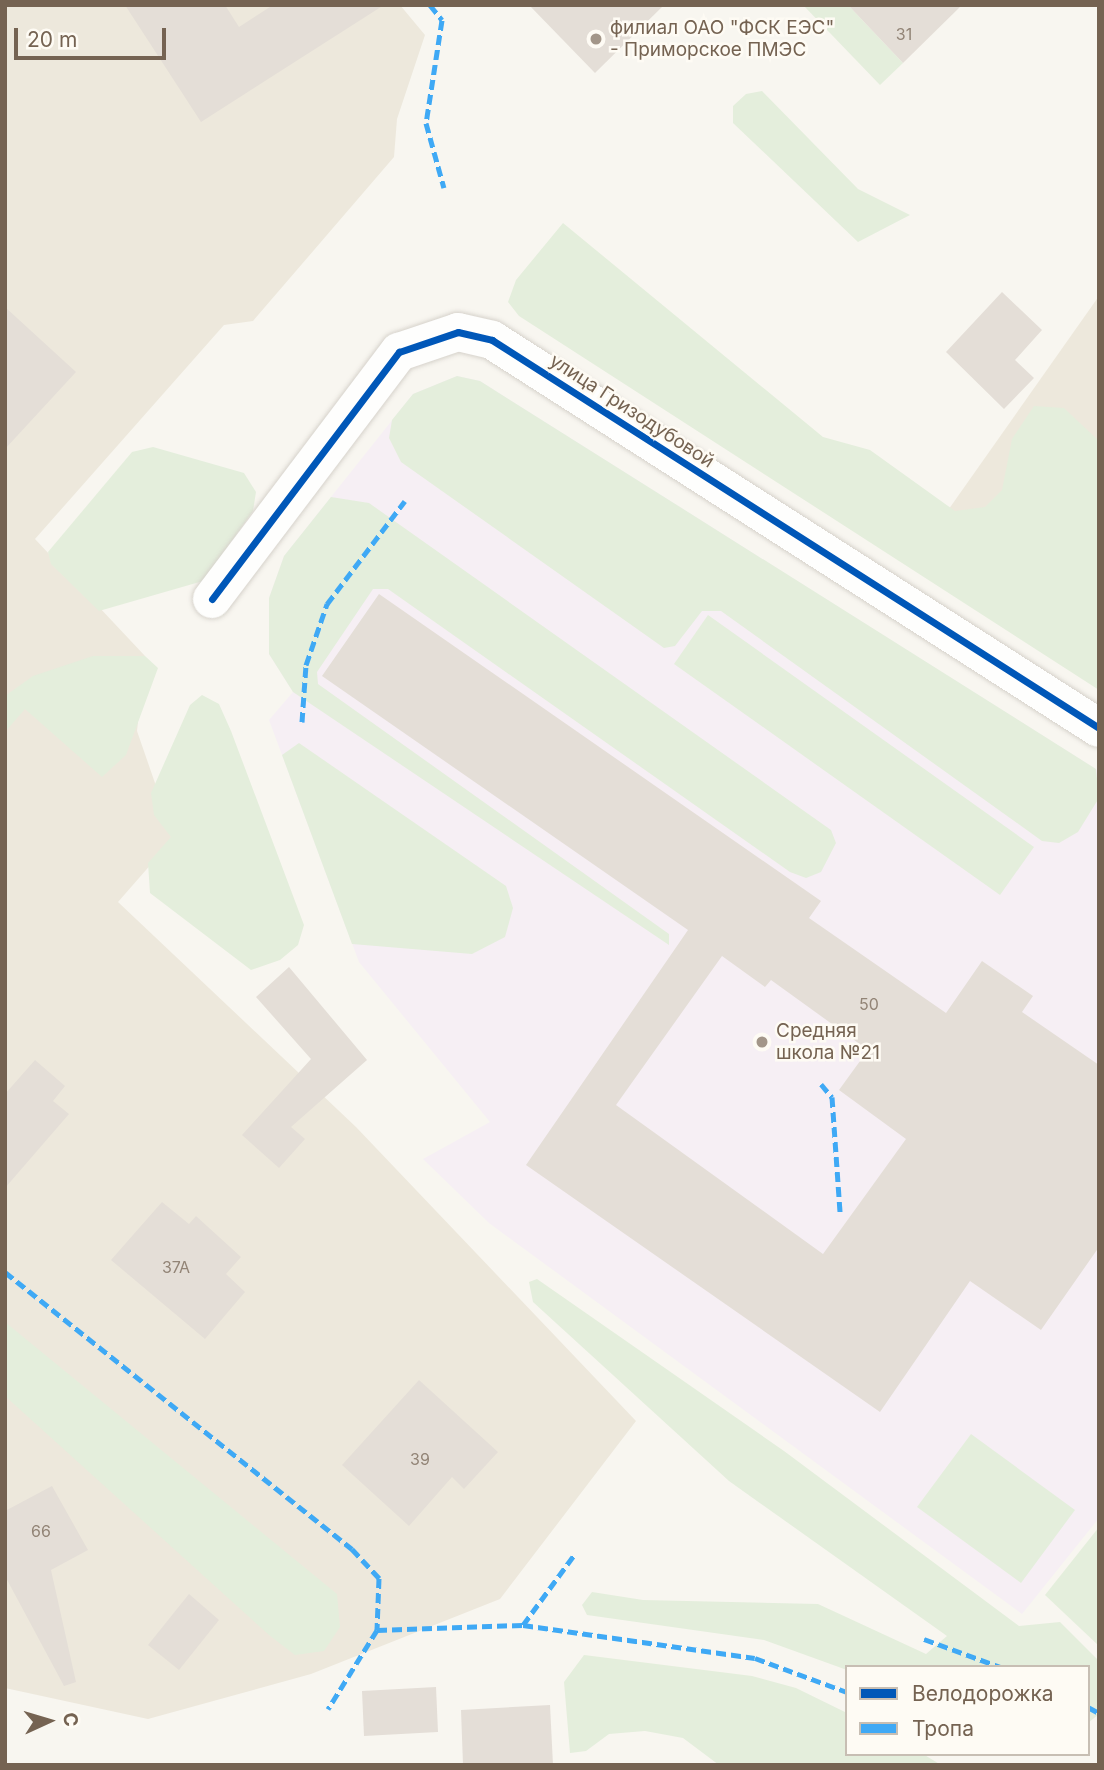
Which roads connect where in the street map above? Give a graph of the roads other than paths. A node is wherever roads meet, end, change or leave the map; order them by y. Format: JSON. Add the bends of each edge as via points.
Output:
{"nodes":[{"id":1,"x":212,"y":599,"type":"dead end"},
{"id":2,"x":1099,"y":728,"type":"edge"}],
"edges":[{"from":1,"to":2,"type":"street","name":"улица Гризодубовой","via":[[399,352],[458,332],[492,340]]}]}
